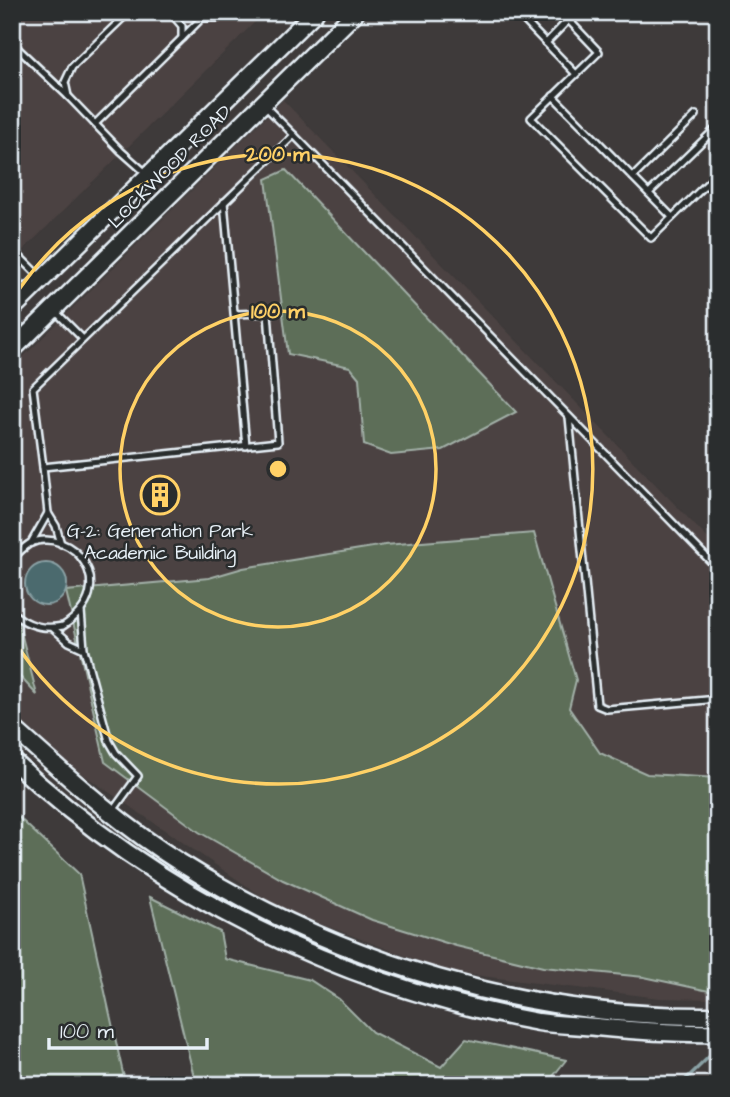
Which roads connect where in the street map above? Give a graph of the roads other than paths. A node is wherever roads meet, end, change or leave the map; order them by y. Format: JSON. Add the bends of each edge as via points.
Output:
{"nodes":[{"id":1,"x":130,"y":12,"type":"edge"},
{"id":2,"x":170,"y":12,"type":"edge"},
{"id":3,"x":223,"y":12,"type":"edge"},
{"id":4,"x":315,"y":12,"type":"edge"},
{"id":5,"x":356,"y":12,"type":"edge"},
{"id":6,"x":516,"y":12,"type":"edge"},
{"id":7,"x":561,"y":12,"type":"edge"},
{"id":8,"x":576,"y":12,"type":"edge"},
{"id":9,"x":569,"y":21,"type":"junction"},
{"id":10,"x":182,"y":37,"type":"junction"},
{"id":11,"x":12,"y":43,"type":"edge"},
{"id":12,"x":546,"y":43,"type":"junction"},
{"id":13,"x":576,"y":74,"type":"junction"},
{"id":14,"x":68,"y":96,"type":"junction"},
{"id":15,"x":553,"y":96,"type":"junction"},
{"id":16,"x":263,"y":104,"type":"junction"},
{"id":17,"x":696,"y":115,"type":"dead end"},
{"id":18,"x":95,"y":124,"type":"junction"},
{"id":19,"x":713,"y":131,"type":"dead end"},
{"id":20,"x":293,"y":135,"type":"junction"},
{"id":21,"x":718,"y":173,"type":"edge"},
{"id":22,"x":148,"y":176,"type":"junction"},
{"id":23,"x":633,"y":177,"type":"junction"},
{"id":24,"x":649,"y":193,"type":"junction"},
{"id":25,"x":224,"y":202,"type":"junction"},
{"id":26,"x":672,"y":217,"type":"junction"},
{"id":27,"x":12,"y":249,"type":"edge"},
{"id":28,"x":12,"y":276,"type":"edge"},
{"id":29,"x":42,"y":279,"type":"junction"},
{"id":30,"x":27,"y":294,"type":"junction"},
{"id":31,"x":55,"y":308,"type":"junction"},
{"id":32,"x":12,"y":309,"type":"edge"},
{"id":33,"x":236,"y":314,"type":"junction"},
{"id":34,"x":83,"y":340,"type":"junction"},
{"id":35,"x":12,"y":350,"type":"edge"},
{"id":36,"x":569,"y":417,"type":"junction"},
{"id":37,"x":246,"y":446,"type":"junction"},
{"id":38,"x":43,"y":467,"type":"junction"},
{"id":39,"x":48,"y":513,"type":"junction"},
{"id":40,"x":31,"y":543,"type":"junction"},
{"id":41,"x":61,"y":544,"type":"junction"},
{"id":42,"x":12,"y":559,"type":"edge"},
{"id":43,"x":718,"y":569,"type":"edge"},
{"id":44,"x":81,"y":611,"type":"junction"},
{"id":45,"x":12,"y":612,"type":"edge"},
{"id":46,"x":52,"y":628,"type":"junction"},
{"id":47,"x":84,"y":649,"type":"junction"},
{"id":48,"x":718,"y":699,"type":"edge"},
{"id":49,"x":12,"y":727,"type":"edge"},
{"id":50,"x":12,"y":760,"type":"edge"},
{"id":51,"x":111,"y":813,"type":"junction"},
{"id":52,"x":718,"y":1016,"type":"edge"},
{"id":53,"x":718,"y":1033,"type":"edge"}],
"edges":[{"from":1,"to":14,"type":"lane","via":[[72,67],[65,82]]},
{"from":2,"to":10,"type":"lane","via":[[182,26]]},
{"from":3,"to":10,"type":"lane","via":[[218,18],[202,18]]},
{"from":4,"to":22,"type":"main road","name":"LOCKWOOD ROAD"},
{"from":5,"to":16,"type":"main road","name":"LOCKWOOD ROAD"},
{"from":6,"to":12,"type":"lane"},
{"from":7,"to":9,"type":"lane"},
{"from":8,"to":9,"type":"lane"},
{"from":9,"to":12,"type":"lane"},
{"from":9,"to":13,"type":"lane","via":[[599,52]]},
{"from":10,"to":18,"type":"lane"},
{"from":11,"to":14,"type":"lane"},
{"from":12,"to":13,"type":"lane"},
{"from":13,"to":15,"type":"lane"},
{"from":14,"to":18,"type":"lane"},
{"from":15,"to":23,"type":"lane"},
{"from":15,"to":26,"type":"lane","via":[[531,118],[651,238]]},
{"from":16,"to":20,"type":"lane"},
{"from":16,"to":31,"type":"main road","name":"LOCKWOOD ROAD"},
{"from":17,"to":23,"type":"lane"},
{"from":18,"to":22,"type":"lane"},
{"from":19,"to":24,"type":"lane"},
{"from":20,"to":25,"type":"lane"},
{"from":20,"to":36,"type":"lane"},
{"from":21,"to":26,"type":"lane"},
{"from":22,"to":29,"type":"main road","name":"LOCKWOOD ROAD"},
{"from":23,"to":24,"type":"lane"},
{"from":24,"to":26,"type":"lane"},
{"from":25,"to":33,"type":"lane"},
{"from":25,"to":34,"type":"lane"},
{"from":27,"to":29,"type":"lane"},
{"from":28,"to":30,"type":"lane"},
{"from":29,"to":30,"type":"main road","name":"LOCKWOOD ROAD"},
{"from":29,"to":31,"type":"main road"},
{"from":30,"to":31,"type":"main road"},
{"from":30,"to":32,"type":"main road","name":"LOCKWOOD ROAD"},
{"from":31,"to":34,"type":"lane"},
{"from":31,"to":35,"type":"main road","name":"LOCKWOOD ROAD"},
{"from":33,"to":37,"type":"lane"},
{"from":33,"to":37,"type":"lane","via":[[268,313],[278,442]]},
{"from":34,"to":38,"type":"lane","via":[[33,388]]},
{"from":36,"to":43,"type":"lane"},
{"from":36,"to":48,"type":"lane","via":[[597,705],[607,709]]},
{"from":37,"to":38,"type":"lane"},
{"from":38,"to":39,"type":"lane"},
{"from":39,"to":40,"type":"lane"},
{"from":39,"to":41,"type":"lane"},
{"from":40,"to":41,"type":"lane"},
{"from":40,"to":42,"type":"lane"},
{"from":41,"to":44,"type":"lane","via":[[79,555],[90,572],[90,595]]},
{"from":44,"to":46,"type":"lane","via":[[63,626]]},
{"from":44,"to":47,"type":"lane"},
{"from":45,"to":46,"type":"lane","via":[[27,623]]},
{"from":46,"to":47,"type":"lane"},
{"from":47,"to":51,"type":"lane","via":[[109,741],[138,776]]},
{"from":49,"to":51,"type":"main road"},
{"from":50,"to":53,"type":"main road","via":[[98,831],[163,876],[244,923],[324,961],[390,985],[539,1022],[638,1032]]},
{"from":51,"to":52,"type":"main road","via":[[201,875],[267,912],[359,954],[537,1002]]}]}
